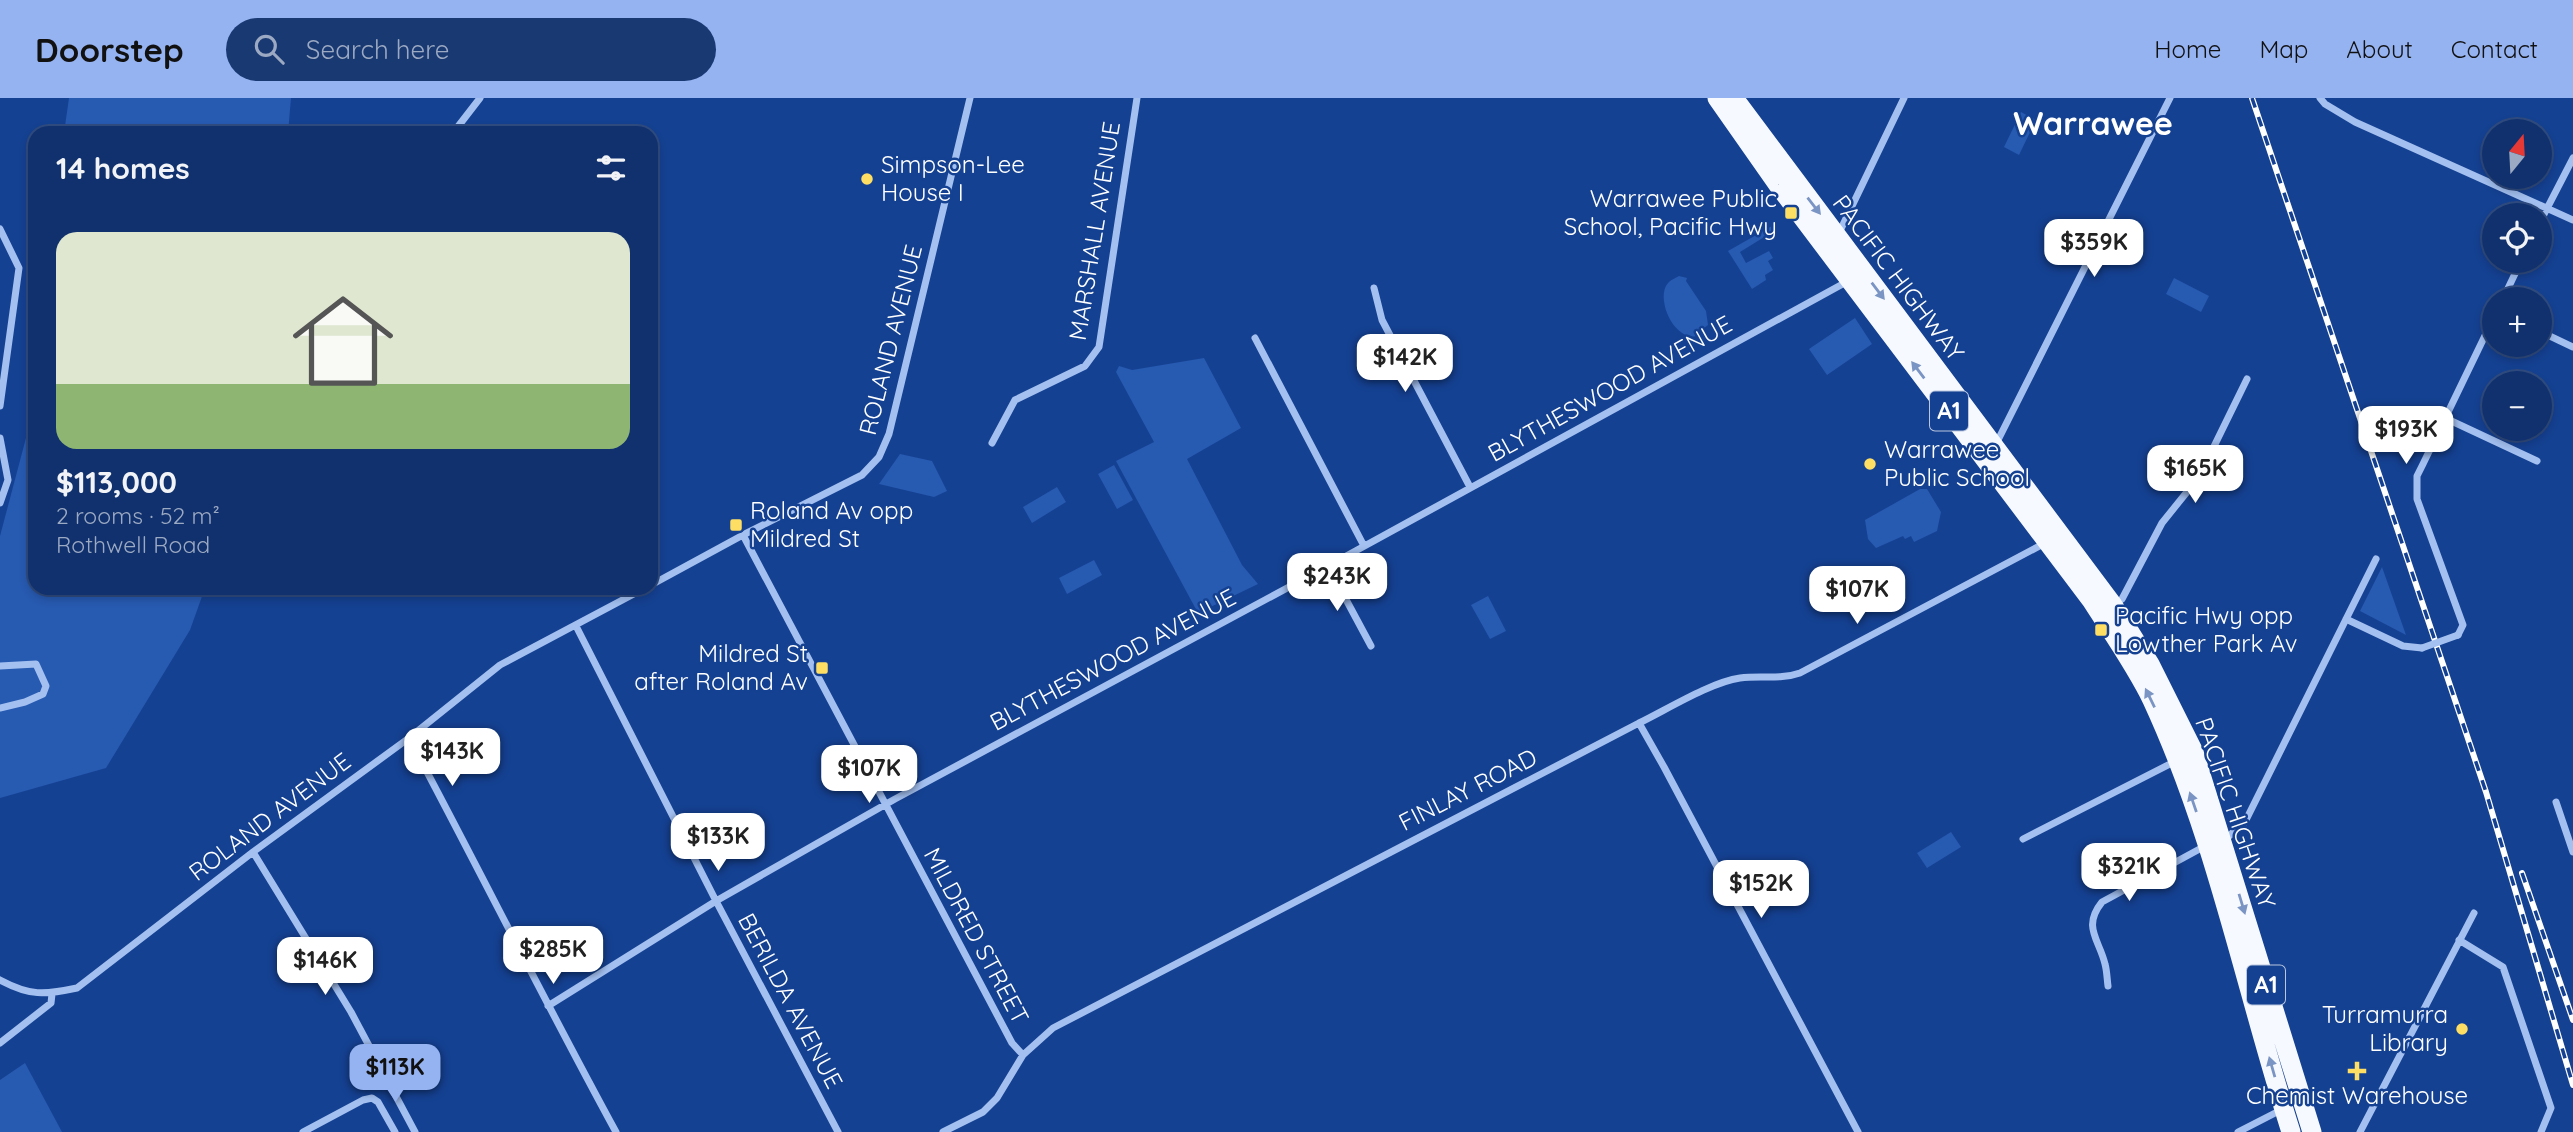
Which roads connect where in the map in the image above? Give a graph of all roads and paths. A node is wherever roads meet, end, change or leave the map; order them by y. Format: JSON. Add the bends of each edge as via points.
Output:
{"nodes":[{"id":1,"x":480,"y":98,"type":"edge"},
{"id":2,"x":970,"y":98,"type":"edge"},
{"id":3,"x":1137,"y":98,"type":"edge"},
{"id":4,"x":1717,"y":98,"type":"edge"},
{"id":5,"x":1734,"y":98,"type":"edge"},
{"id":6,"x":1905,"y":98,"type":"edge"},
{"id":7,"x":2170,"y":98,"type":"edge"},
{"id":8,"x":2319,"y":98,"type":"edge"},
{"id":9,"x":458,"y":126,"type":"edge"},
{"id":10,"x":2573,"y":158,"type":"edge"},
{"id":11,"x":2539,"y":203,"type":"edge"},
{"id":12,"x":2550,"y":203,"type":"edge"},
{"id":13,"x":2552,"y":209,"type":"edge"},
{"id":14,"x":2573,"y":220,"type":"edge"},
{"id":15,"x":0,"y":229,"type":"edge"},
{"id":16,"x":1831,"y":241,"type":"junction"},
{"id":17,"x":1850,"y":280,"type":"junction"},
{"id":18,"x":1374,"y":288,"type":"dead end"},
{"id":19,"x":2552,"y":337,"type":"edge"},
{"id":20,"x":1255,"y":338,"type":"dead end"},
{"id":21,"x":2482,"y":342,"type":"edge"},
{"id":22,"x":2573,"y":347,"type":"edge"},
{"id":23,"x":2248,"y":379,"type":"dead end"},
{"id":24,"x":0,"y":406,"type":"edge"},
{"id":25,"x":2445,"y":418,"type":"junction"},
{"id":26,"x":0,"y":439,"type":"edge"},
{"id":27,"x":992,"y":443,"type":"dead end"},
{"id":28,"x":1995,"y":447,"type":"junction"},
{"id":29,"x":2537,"y":461,"type":"dead end"},
{"id":30,"x":1470,"y":487,"type":"junction"},
{"id":31,"x":0,"y":503,"type":"edge"},
{"id":32,"x":743,"y":535,"type":"junction"},
{"id":33,"x":2047,"y":542,"type":"junction"},
{"id":34,"x":1364,"y":546,"type":"junction"},
{"id":35,"x":2375,"y":559,"type":"dead end"},
{"id":36,"x":1328,"y":566,"type":"junction"},
{"id":37,"x":658,"y":581,"type":"edge"},
{"id":38,"x":632,"y":595,"type":"edge"},
{"id":39,"x":2113,"y":606,"type":"junction"},
{"id":40,"x":2346,"y":619,"type":"junction"},
{"id":41,"x":576,"y":626,"type":"junction"},
{"id":42,"x":1371,"y":646,"type":"dead end"},
{"id":43,"x":0,"y":666,"type":"edge"},
{"id":44,"x":0,"y":708,"type":"edge"},
{"id":45,"x":1639,"y":723,"type":"junction"},
{"id":46,"x":409,"y":738,"type":"junction"},
{"id":47,"x":2178,"y":760,"type":"junction"},
{"id":48,"x":2556,"y":802,"type":"dead end"},
{"id":49,"x":884,"y":805,"type":"junction"},
{"id":50,"x":2023,"y":839,"type":"dead end"},
{"id":51,"x":2215,"y":841,"type":"junction"},
{"id":52,"x":253,"y":852,"type":"junction"},
{"id":53,"x":2573,"y":852,"type":"edge"},
{"id":54,"x":716,"y":901,"type":"junction"},
{"id":55,"x":2474,"y":913,"type":"dead end"},
{"id":56,"x":2459,"y":940,"type":"junction"},
{"id":57,"x":0,"y":980,"type":"edge"},
{"id":58,"x":2108,"y":986,"type":"dead end"},
{"id":59,"x":52,"y":993,"type":"junction"},
{"id":60,"x":548,"y":1006,"type":"junction"},
{"id":61,"x":0,"y":1043,"type":"edge"},
{"id":62,"x":1023,"y":1055,"type":"junction"},
{"id":63,"x":2284,"y":1108,"type":"junction"},
{"id":64,"x":303,"y":1132,"type":"edge"},
{"id":65,"x":395,"y":1132,"type":"edge"},
{"id":66,"x":415,"y":1132,"type":"edge"},
{"id":67,"x":616,"y":1132,"type":"edge"},
{"id":68,"x":838,"y":1132,"type":"edge"},
{"id":69,"x":943,"y":1132,"type":"edge"},
{"id":70,"x":1858,"y":1132,"type":"edge"},
{"id":71,"x":2238,"y":1132,"type":"edge"},
{"id":72,"x":2291,"y":1132,"type":"edge"},
{"id":73,"x":2312,"y":1132,"type":"edge"},
{"id":74,"x":2360,"y":1132,"type":"edge"},
{"id":75,"x":2541,"y":1132,"type":"edge"}],
"edges":[{"from":1,"to":9,"type":"street"},
{"from":2,"to":32,"type":"street","name":"ROLAND AVENUE","via":[[889,434],[879,457],[862,475]]},
{"from":3,"to":27,"type":"street","name":"MARSHALL AVENUE","via":[[1099,347],[1085,366],[1015,400]]},
{"from":4,"to":16,"type":"highway","name":"PACIFIC HIGHWAY","number":"A1"},
{"from":5,"to":16,"type":"highway","name":"PACIFIC HIGHWAY","number":"A1","one_way":true},
{"from":6,"to":16,"type":"street"},
{"from":7,"to":28,"type":"street"},
{"from":8,"to":11,"type":"street","via":[[2355,122]]},
{"from":10,"to":12,"type":"street"},
{"from":13,"to":14,"type":"street"},
{"from":15,"to":24,"type":"street","via":[[19,268]]},
{"from":16,"to":17,"type":"highway","name":"PACIFIC HIGHWAY","number":"A1"},
{"from":16,"to":28,"type":"highway","name":"PACIFIC HIGHWAY","number":"A1","one_way":true},
{"from":17,"to":30,"type":"street","name":"BLYTHESWOOD AVENUE"},
{"from":33,"to":17,"type":"highway","name":"PACIFIC HIGHWAY","number":"A1","one_way":true},
{"from":18,"to":30,"type":"street","via":[[1382,320]]},
{"from":19,"to":22,"type":"street"},
{"from":20,"to":34,"type":"street"},
{"from":21,"to":25,"type":"street"},
{"from":23,"to":39,"type":"street","via":[[2199,477],[2162,523],[2122,599]]},
{"from":25,"to":29,"type":"street"},
{"from":25,"to":40,"type":"street","bridge":true,"via":[[2417,476],[2417,499],[2463,625],[2458,635],[2422,648],[2403,646]]},
{"from":26,"to":31,"type":"street","via":[[8,480]]},
{"from":28,"to":39,"type":"highway","name":"PACIFIC HIGHWAY","number":"A1"},
{"from":30,"to":34,"type":"street","name":"BLYTHESWOOD AVENUE"},
{"from":32,"to":37,"type":"street","name":"ROLAND AVENUE"},
{"from":32,"to":49,"type":"street","name":"MILDRED STREET"},
{"from":33,"to":45,"type":"street","name":"FINLAY ROAD","via":[[1800,673],[1724,682]]},
{"from":47,"to":33,"type":"highway","name":"PACIFIC HIGHWAY","number":"A1","one_way":true,"via":[[2133,664]]},
{"from":34,"to":36,"type":"street","name":"BLYTHESWOOD AVENUE"},
{"from":35,"to":40,"type":"street"},
{"from":36,"to":42,"type":"street"},
{"from":36,"to":49,"type":"street","name":"BLYTHESWOOD AVENUE"},
{"from":38,"to":41,"type":"street","name":"ROLAND AVENUE"},
{"from":39,"to":51,"type":"highway","name":"PACIFIC HIGHWAY","number":"A1","via":[[2150,664],[2194,752]]},
{"from":40,"to":51,"type":"street","via":[[2245,822]]},
{"from":41,"to":46,"type":"street","name":"ROLAND AVENUE","via":[[500,665]]},
{"from":41,"to":54,"type":"street","name":"BERILDA AVENUE"},
{"from":43,"to":44,"type":"street","via":[[36,664],[46,686],[43,694]]},
{"from":45,"to":62,"type":"street","name":"FINLAY ROAD","via":[[1053,1028]]},
{"from":45,"to":70,"type":"street"},
{"from":46,"to":52,"type":"street","name":"ROLAND AVENUE"},
{"from":46,"to":60,"type":"street"},
{"from":47,"to":50,"type":"street"},
{"from":51,"to":47,"type":"highway","name":"PACIFIC HIGHWAY","number":"A1","one_way":true},
{"from":48,"to":53,"type":"street"},
{"from":49,"to":54,"type":"street","name":"BLYTHESWOOD AVENUE"},
{"from":49,"to":62,"type":"street","name":"MILDRED STREET","via":[[1012,1043]]},
{"from":51,"to":58,"type":"street","via":[[2096,909],[2093,936]]},
{"from":63,"to":51,"type":"highway","name":"PACIFIC HIGHWAY","number":"A1","one_way":true},
{"from":51,"to":73,"type":"highway","name":"PACIFIC HIGHWAY","number":"A1","one_way":true},
{"from":52,"to":59,"type":"street","name":"ROLAND AVENUE","via":[[77,988]]},
{"from":52,"to":66,"type":"street","via":[[351,1012]]},
{"from":54,"to":60,"type":"street","name":"BLYTHESWOOD AVENUE"},
{"from":54,"to":68,"type":"street","name":"BERILDA AVENUE"},
{"from":55,"to":56,"type":"street"},
{"from":56,"to":74,"type":"street"},
{"from":56,"to":75,"type":"street","via":[[2503,967],[2551,1108]]},
{"from":57,"to":59,"type":"street","via":[[35,994]]},
{"from":59,"to":61,"type":"street","via":[[51,1003]]},
{"from":60,"to":67,"type":"street"},
{"from":62,"to":69,"type":"street","name":"FINLAY ROAD","via":[[983,1112]]},
{"from":63,"to":71,"type":"street"},
{"from":63,"to":72,"type":"highway","name":"PACIFIC HIGHWAY","number":"A1"},
{"from":64,"to":65,"type":"street","via":[[372,1098]]}]}
